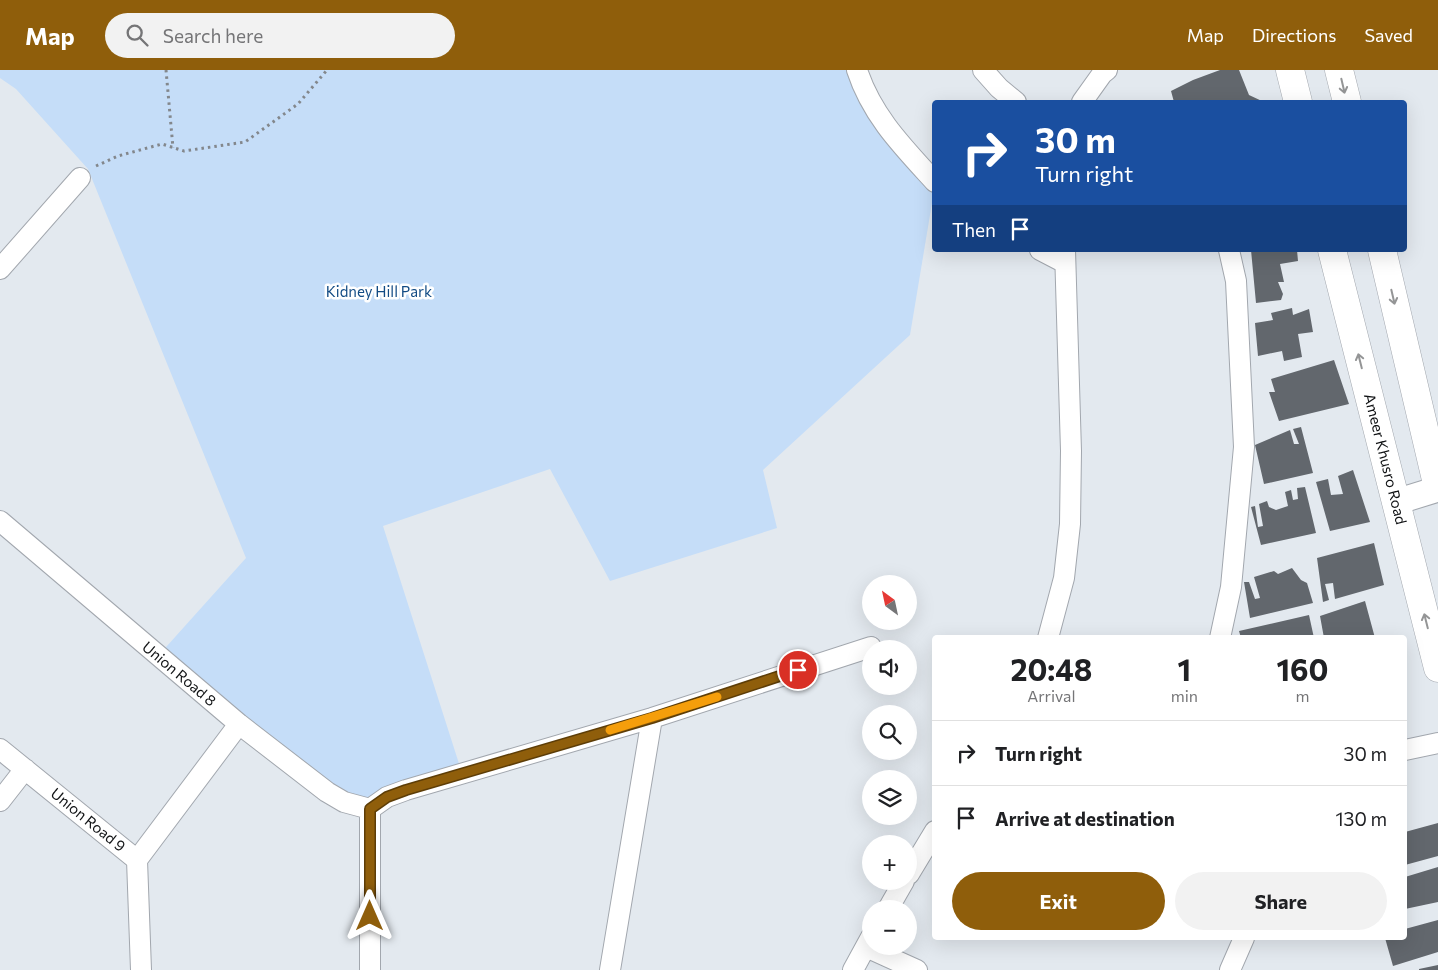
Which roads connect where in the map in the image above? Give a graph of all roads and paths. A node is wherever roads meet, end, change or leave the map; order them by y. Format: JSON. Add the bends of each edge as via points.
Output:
{"nodes":[{"id":1,"x":166,"y":70,"type":"edge"},
{"id":2,"x":327,"y":70,"type":"edge"},
{"id":3,"x":857,"y":70,"type":"edge"},
{"id":4,"x":983,"y":70,"type":"edge"},
{"id":5,"x":1107,"y":70,"type":"edge"},
{"id":6,"x":1290,"y":70,"type":"edge"},
{"id":7,"x":1339,"y":70,"type":"edge"},
{"id":8,"x":1014,"y":100,"type":"edge"},
{"id":9,"x":1083,"y":100,"type":"edge"},
{"id":10,"x":1298,"y":100,"type":"edge"},
{"id":11,"x":1346,"y":100,"type":"edge"},
{"id":12,"x":173,"y":148,"type":"junction"},
{"id":13,"x":80,"y":178,"type":"joint"},
{"id":14,"x":932,"y":179,"type":"edge"},
{"id":15,"x":1047,"y":252,"type":"edge"},
{"id":16,"x":1229,"y":252,"type":"edge"},
{"id":17,"x":1333,"y":252,"type":"edge"},
{"id":18,"x":1382,"y":252,"type":"edge"},
{"id":19,"x":1065,"y":257,"type":"edge"},
{"id":20,"x":0,"y":269,"type":"edge"},
{"id":21,"x":1438,"y":488,"type":"edge"},
{"id":22,"x":1396,"y":502,"type":"junction"},
{"id":23,"x":0,"y":521,"type":"edge"},
{"id":24,"x":1049,"y":635,"type":"edge"},
{"id":25,"x":1221,"y":635,"type":"edge"},
{"id":26,"x":862,"y":650,"type":"edge"},
{"id":27,"x":1438,"y":668,"type":"edge"},
{"id":28,"x":652,"y":718,"type":"junction"},
{"id":29,"x":239,"y":724,"type":"junction"},
{"id":30,"x":1438,"y":743,"type":"edge"},
{"id":31,"x":0,"y":749,"type":"edge"},
{"id":32,"x":1407,"y":750,"type":"edge"},
{"id":33,"x":24,"y":769,"type":"junction"},
{"id":34,"x":0,"y":801,"type":"edge"},
{"id":35,"x":370,"y":809,"type":"junction"},
{"id":36,"x":932,"y":836,"type":"edge"},
{"id":37,"x":137,"y":860,"type":"junction"},
{"id":38,"x":917,"y":861,"type":"edge"},
{"id":39,"x":1238,"y":940,"type":"edge"},
{"id":40,"x":862,"y":953,"type":"edge"},
{"id":41,"x":891,"y":955,"type":"edge"},
{"id":42,"x":141,"y":970,"type":"edge"},
{"id":43,"x":370,"y":970,"type":"edge"},
{"id":44,"x":610,"y":970,"type":"edge"},
{"id":45,"x":853,"y":970,"type":"edge"},
{"id":46,"x":917,"y":970,"type":"edge"},
{"id":47,"x":1230,"y":970,"type":"edge"}],
"edges":[{"from":1,"to":12,"type":"path"},
{"from":2,"to":12,"type":"path","via":[[298,104],[245,142],[184,151]]},
{"from":3,"to":14,"type":"street","via":[[878,115]]},
{"from":4,"to":8,"type":"street"},
{"from":5,"to":9,"type":"street"},
{"from":6,"to":10,"type":"main road"},
{"from":7,"to":11,"type":"main road","one_way":true},
{"from":12,"to":13,"type":"path","via":[[162,144],[118,156],[88,169]]},
{"from":13,"to":20,"type":"street"},
{"from":15,"to":19,"type":"street"},
{"from":16,"to":25,"type":"street","via":[[1236,281],[1244,447],[1231,587]]},
{"from":22,"to":17,"type":"main road","name":"Ameer Khusro Road","one_way":true},
{"from":18,"to":21,"type":"main road","one_way":true},
{"from":19,"to":24,"type":"street","via":[[1070,524],[1064,578]]},
{"from":21,"to":22,"type":"street"},
{"from":27,"to":22,"type":"main road","name":"Ameer Khusro Road","one_way":true},
{"from":23,"to":29,"type":"street","name":"Union Road 8"},
{"from":26,"to":28,"type":"street"},
{"from":28,"to":35,"type":"street","via":[[406,790],[387,797]]},
{"from":28,"to":44,"type":"street"},
{"from":29,"to":35,"type":"street","name":"Union Road 8","via":[[327,792],[344,802]]},
{"from":29,"to":37,"type":"street"},
{"from":30,"to":32,"type":"street"},
{"from":31,"to":33,"type":"street","name":"Union Road 9"},
{"from":33,"to":34,"type":"street"},
{"from":33,"to":37,"type":"street","name":"Union Road 9"},
{"from":35,"to":43,"type":"street"},
{"from":36,"to":38,"type":"street"},
{"from":37,"to":42,"type":"street","name":"Union Road 9"},
{"from":39,"to":47,"type":"street"},
{"from":40,"to":45,"type":"street"},
{"from":41,"to":46,"type":"street"}]}
